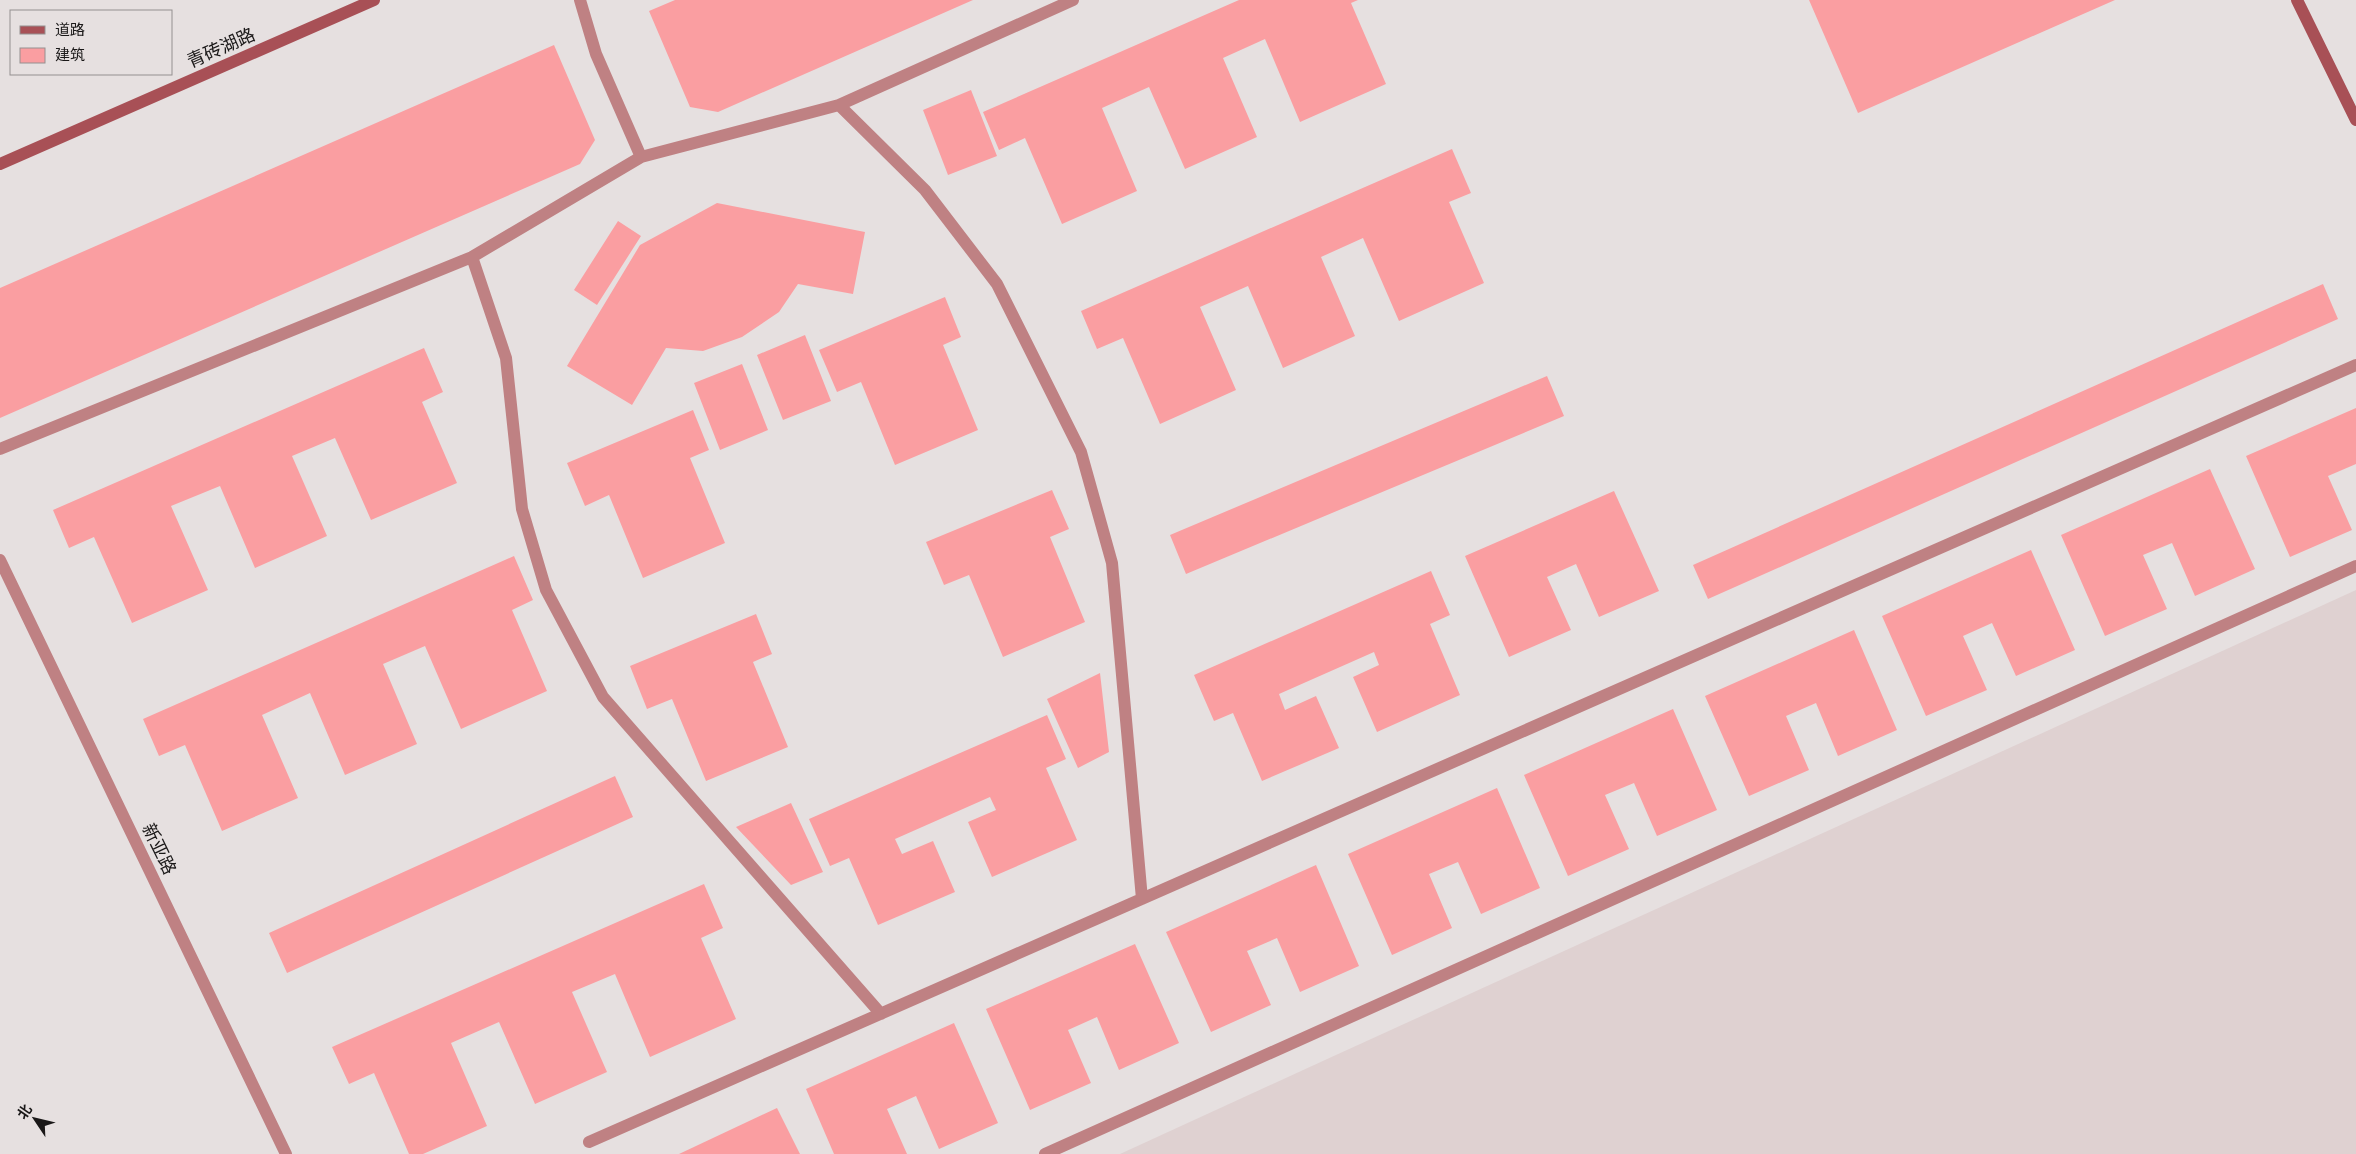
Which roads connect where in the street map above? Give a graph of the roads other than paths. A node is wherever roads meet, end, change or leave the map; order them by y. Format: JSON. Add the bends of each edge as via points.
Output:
{"nodes":[{"id":1,"x":374,"y":0,"type":"edge"},
{"id":2,"x":580,"y":0,"type":"edge"},
{"id":3,"x":1073,"y":0,"type":"edge"},
{"id":4,"x":2297,"y":0,"type":"edge"},
{"id":5,"x":839,"y":105,"type":"junction"},
{"id":6,"x":2356,"y":120,"type":"edge"},
{"id":7,"x":641,"y":157,"type":"junction"},
{"id":8,"x":0,"y":164,"type":"edge"},
{"id":9,"x":472,"y":257,"type":"junction"},
{"id":10,"x":2356,"y":365,"type":"edge"},
{"id":11,"x":0,"y":449,"type":"edge"},
{"id":12,"x":0,"y":560,"type":"edge"},
{"id":13,"x":2356,"y":566,"type":"edge"},
{"id":14,"x":1142,"y":899,"type":"junction"},
{"id":15,"x":881,"y":1014,"type":"junction"},
{"id":16,"x":589,"y":1142,"type":"dead end"},
{"id":17,"x":286,"y":1154,"type":"edge"},
{"id":18,"x":1045,"y":1154,"type":"edge"}],
"edges":[{"from":1,"to":8,"type":"street","name":"青砖湖路"},
{"from":2,"to":7,"type":"street","via":[[596,54]]},
{"from":3,"to":5,"type":"street"},
{"from":4,"to":6,"type":"street"},
{"from":5,"to":7,"type":"street"},
{"from":5,"to":14,"type":"street","via":[[926,190],[998,284],[1081,452],[1112,563]]},
{"from":7,"to":9,"type":"street"},
{"from":9,"to":11,"type":"street"},
{"from":9,"to":15,"type":"street","via":[[506,358],[522,509],[543,581],[603,697]]},
{"from":10,"to":14,"type":"street"},
{"from":12,"to":17,"type":"street","name":"新亚路"},
{"from":13,"to":18,"type":"street"},
{"from":14,"to":15,"type":"street"},
{"from":15,"to":16,"type":"street"}]}
